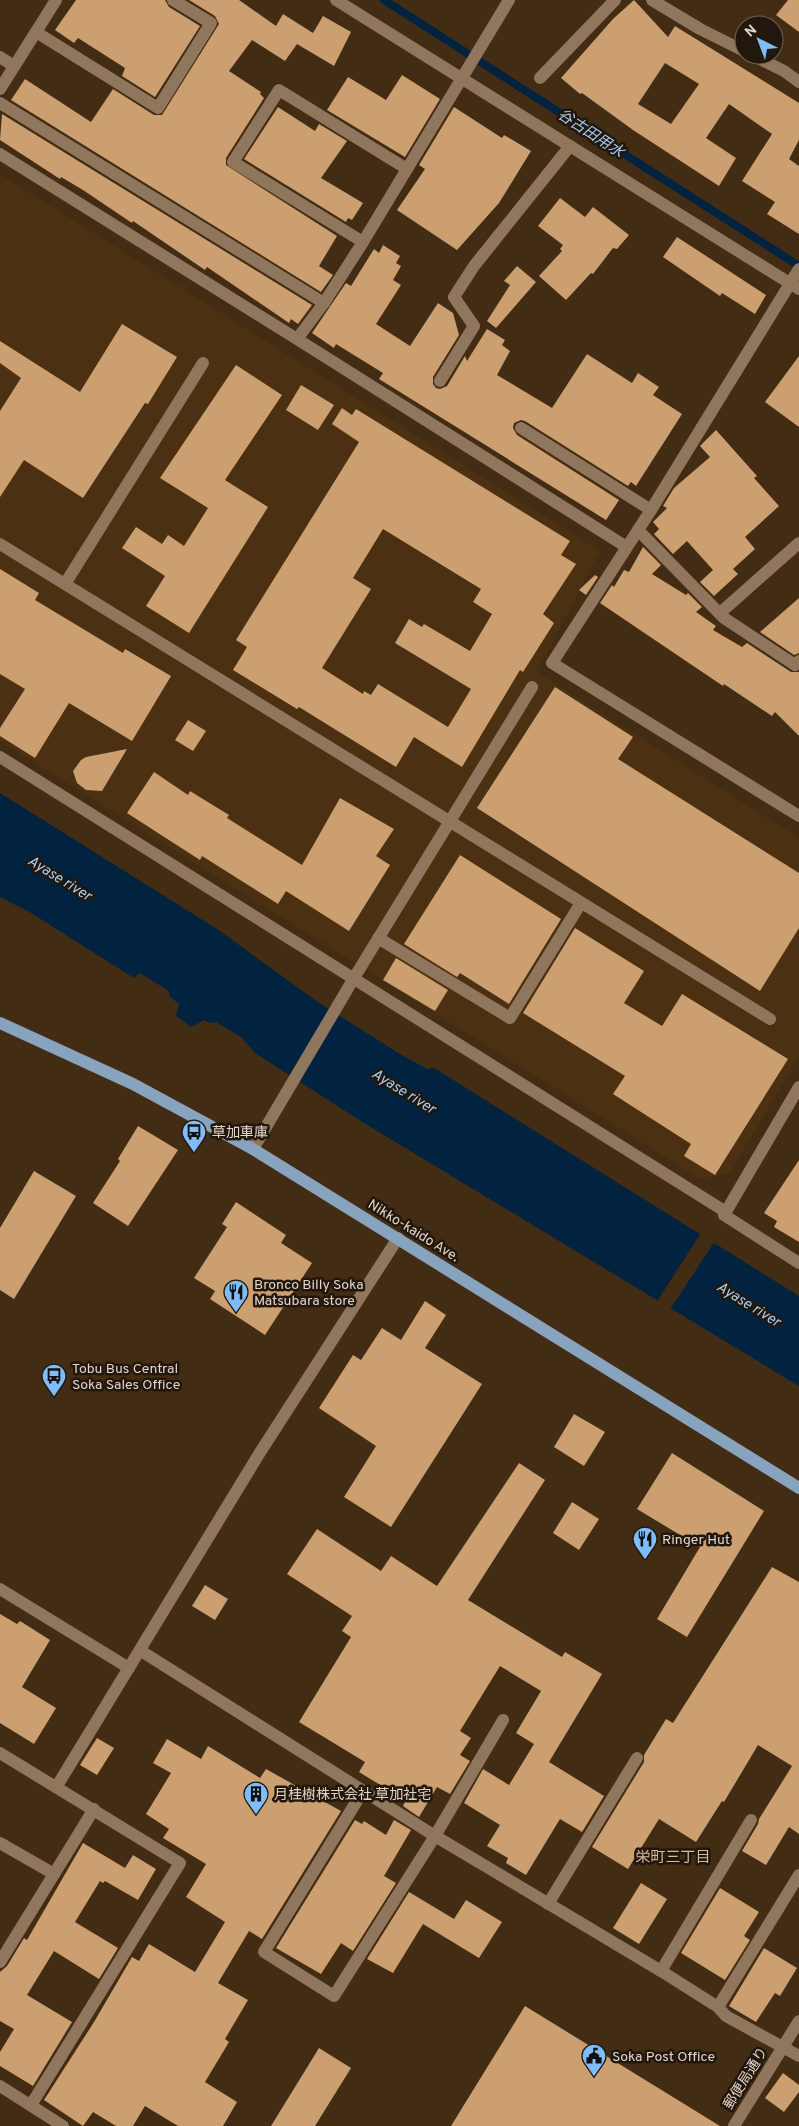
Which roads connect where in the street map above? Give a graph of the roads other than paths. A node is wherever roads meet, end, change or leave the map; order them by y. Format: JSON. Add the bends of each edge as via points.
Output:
{"nodes":[{"id":1,"x":56,"y":0,"type":"edge"},
{"id":2,"x":174,"y":0,"type":"edge"},
{"id":3,"x":336,"y":0,"type":"edge"},
{"id":4,"x":509,"y":0,"type":"edge"},
{"id":5,"x":615,"y":0,"type":"edge"},
{"id":6,"x":652,"y":0,"type":"edge"},
{"id":7,"x":36,"y":32,"type":"junction"},
{"id":8,"x":734,"y":46,"type":"edge"},
{"id":9,"x":0,"y":57,"type":"edge"},
{"id":10,"x":772,"y":65,"type":"edge"},
{"id":11,"x":14,"y":66,"type":"junction"},
{"id":12,"x":464,"y":78,"type":"junction"},
{"id":13,"x":540,"y":78,"type":"dead end"},
{"id":14,"x":799,"y":82,"type":"edge"},
{"id":15,"x":0,"y":89,"type":"edge"},
{"id":16,"x":0,"y":103,"type":"edge"},
{"id":17,"x":570,"y":146,"type":"junction"},
{"id":18,"x":0,"y":154,"type":"edge"},
{"id":19,"x":407,"y":169,"type":"junction"},
{"id":20,"x":363,"y":242,"type":"junction"},
{"id":21,"x":799,"y":269,"type":"edge"},
{"id":22,"x":795,"y":286,"type":"edge"},
{"id":23,"x":324,"y":303,"type":"junction"},
{"id":24,"x":297,"y":339,"type":"junction"},
{"id":25,"x":203,"y":362,"type":"dead end"},
{"id":26,"x":440,"y":381,"type":"dead end"},
{"id":27,"x":521,"y":428,"type":"dead end"},
{"id":28,"x":650,"y":510,"type":"junction"},
{"id":29,"x":638,"y":530,"type":"junction"},
{"id":30,"x":799,"y":543,"type":"edge"},
{"id":31,"x":0,"y":544,"type":"edge"},
{"id":32,"x":625,"y":546,"type":"junction"},
{"id":33,"x":65,"y":584,"type":"junction"},
{"id":34,"x":720,"y":613,"type":"junction"},
{"id":35,"x":799,"y":662,"type":"edge"},
{"id":36,"x":532,"y":687,"type":"dead end"},
{"id":37,"x":0,"y":757,"type":"edge"},
{"id":38,"x":799,"y":816,"type":"edge"},
{"id":39,"x":450,"y":822,"type":"junction"},
{"id":40,"x":581,"y":902,"type":"junction"},
{"id":41,"x":378,"y":938,"type":"junction"},
{"id":42,"x":354,"y":978,"type":"junction"},
{"id":43,"x":770,"y":1019,"type":"dead end"},
{"id":44,"x":0,"y":1023,"type":"edge"},
{"id":45,"x":799,"y":1088,"type":"edge"},
{"id":46,"x":253,"y":1149,"type":"junction"},
{"id":47,"x":726,"y":1212,"type":"junction"},
{"id":48,"x":398,"y":1238,"type":"junction"},
{"id":49,"x":799,"y":1263,"type":"edge"},
{"id":50,"x":799,"y":1488,"type":"edge"},
{"id":51,"x":0,"y":1589,"type":"edge"},
{"id":52,"x":140,"y":1651,"type":"junction"},
{"id":53,"x":129,"y":1668,"type":"junction"},
{"id":54,"x":503,"y":1720,"type":"dead end"},
{"id":55,"x":0,"y":1753,"type":"edge"},
{"id":56,"x":637,"y":1758,"type":"dead end"},
{"id":57,"x":57,"y":1786,"type":"junction"},
{"id":58,"x":363,"y":1791,"type":"junction"},
{"id":59,"x":94,"y":1810,"type":"junction"},
{"id":60,"x":751,"y":1820,"type":"dead end"},
{"id":61,"x":435,"y":1836,"type":"junction"},
{"id":62,"x":0,"y":1843,"type":"edge"},
{"id":63,"x":54,"y":1874,"type":"junction"},
{"id":64,"x":799,"y":1875,"type":"edge"},
{"id":65,"x":548,"y":1904,"type":"junction"},
{"id":66,"x":0,"y":1962,"type":"edge"},
{"id":67,"x":661,"y":1971,"type":"junction"},
{"id":68,"x":718,"y":2007,"type":"junction"},
{"id":69,"x":799,"y":2021,"type":"edge"},
{"id":70,"x":783,"y":2046,"type":"junction"},
{"id":71,"x":799,"y":2056,"type":"edge"},
{"id":72,"x":0,"y":2086,"type":"edge"},
{"id":73,"x":31,"y":2105,"type":"junction"},
{"id":74,"x":63,"y":2126,"type":"edge"},
{"id":75,"x":734,"y":2126,"type":"edge"}],
"edges":[{"from":1,"to":7,"type":"street"},
{"from":2,"to":7,"type":"street","via":[[211,23],[158,108]]},
{"from":3,"to":12,"type":"street"},
{"from":4,"to":12,"type":"street"},
{"from":5,"to":13,"type":"street"},
{"from":6,"to":8,"type":"street"},
{"from":7,"to":11,"type":"street"},
{"from":9,"to":11,"type":"street"},
{"from":10,"to":14,"type":"street"},
{"from":11,"to":15,"type":"street"},
{"from":12,"to":17,"type":"street"},
{"from":12,"to":19,"type":"street"},
{"from":16,"to":23,"type":"street"},
{"from":17,"to":22,"type":"street"},
{"from":17,"to":26,"type":"street","via":[[474,266],[454,296],[474,326]]},
{"from":18,"to":24,"type":"street"},
{"from":19,"to":20,"type":"street"},
{"from":19,"to":20,"type":"street","via":[[279,90],[233,162]]},
{"from":20,"to":23,"type":"street"},
{"from":21,"to":22,"type":"street"},
{"from":22,"to":28,"type":"street"},
{"from":23,"to":24,"type":"street"},
{"from":24,"to":32,"type":"street"},
{"from":25,"to":33,"type":"street"},
{"from":27,"to":28,"type":"street"},
{"from":28,"to":29,"type":"street"},
{"from":29,"to":32,"type":"street"},
{"from":29,"to":34,"type":"street"},
{"from":30,"to":34,"type":"street"},
{"from":31,"to":33,"type":"street"},
{"from":32,"to":38,"type":"street","via":[[552,663]]},
{"from":33,"to":39,"type":"street"},
{"from":34,"to":35,"type":"street","via":[[795,665]]},
{"from":36,"to":39,"type":"street"},
{"from":37,"to":42,"type":"street"},
{"from":39,"to":40,"type":"street"},
{"from":39,"to":41,"type":"street"},
{"from":40,"to":41,"type":"street","via":[[510,1018]]},
{"from":40,"to":43,"type":"street"},
{"from":41,"to":42,"type":"street"},
{"from":42,"to":46,"type":"street"},
{"from":42,"to":47,"type":"street"},
{"from":44,"to":46,"type":"main road","name":"Nikko-kaido Ave.","via":[[133,1084]]},
{"from":45,"to":47,"type":"street"},
{"from":46,"to":48,"type":"main road","name":"Nikko-kaido Ave."},
{"from":47,"to":49,"type":"street","via":[[724,1215]]},
{"from":48,"to":50,"type":"main road","name":"Nikko-kaido Ave."},
{"from":48,"to":52,"type":"street","via":[[259,1454]]},
{"from":51,"to":53,"type":"street"},
{"from":52,"to":53,"type":"street"},
{"from":52,"to":58,"type":"street"},
{"from":53,"to":57,"type":"street"},
{"from":54,"to":61,"type":"street"},
{"from":55,"to":57,"type":"street"},
{"from":56,"to":65,"type":"street"},
{"from":57,"to":59,"type":"street"},
{"from":58,"to":61,"type":"street"},
{"from":58,"to":61,"type":"street","via":[[264,1952],[326,1991],[334,1996]]},
{"from":59,"to":63,"type":"street"},
{"from":59,"to":73,"type":"street","via":[[180,1863]]},
{"from":60,"to":67,"type":"street"},
{"from":61,"to":65,"type":"street"},
{"from":62,"to":63,"type":"street"},
{"from":63,"to":66,"type":"street"},
{"from":64,"to":68,"type":"street"},
{"from":65,"to":67,"type":"street"},
{"from":67,"to":68,"type":"street"},
{"from":68,"to":70,"type":"street","via":[[726,2016]]},
{"from":69,"to":70,"type":"street","name":"郵便局通り"},
{"from":70,"to":71,"type":"street"},
{"from":70,"to":75,"type":"street","name":"郵便局通り"},
{"from":72,"to":73,"type":"street"},
{"from":73,"to":74,"type":"street"}]}
